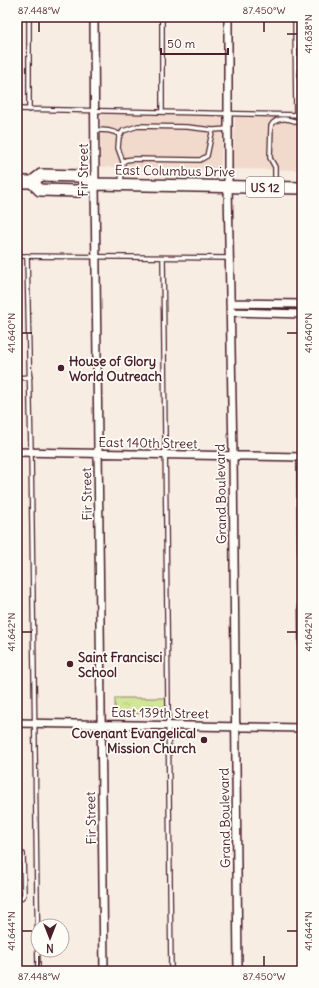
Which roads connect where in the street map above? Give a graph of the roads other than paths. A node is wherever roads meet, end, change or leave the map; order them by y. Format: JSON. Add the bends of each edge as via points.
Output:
{"nodes":[{"id":1,"x":29,"y":17,"type":"edge"},
{"id":2,"x":94,"y":17,"type":"edge"},
{"id":3,"x":162,"y":17,"type":"edge"},
{"id":4,"x":228,"y":17,"type":"edge"},
{"id":5,"x":295,"y":17,"type":"edge"},
{"id":6,"x":17,"y":110,"type":"edge"},
{"id":7,"x":29,"y":110,"type":"junction"},
{"id":8,"x":95,"y":111,"type":"junction"},
{"id":9,"x":162,"y":112,"type":"junction"},
{"id":10,"x":228,"y":113,"type":"junction"},
{"id":11,"x":296,"y":115,"type":"junction"},
{"id":12,"x":302,"y":115,"type":"edge"},
{"id":13,"x":302,"y":125,"type":"edge"},
{"id":14,"x":228,"y":129,"type":"junction"},
{"id":15,"x":95,"y":130,"type":"junction"},
{"id":16,"x":214,"y":130,"type":"junction"},
{"id":17,"x":121,"y":135,"type":"junction"},
{"id":18,"x":123,"y":162,"type":"junction"},
{"id":19,"x":17,"y":182,"type":"edge"},
{"id":20,"x":32,"y":182,"type":"junction"},
{"id":21,"x":95,"y":184,"type":"junction"},
{"id":22,"x":121,"y":184,"type":"junction"},
{"id":23,"x":302,"y":184,"type":"edge"},
{"id":24,"x":228,"y":186,"type":"junction"},
{"id":25,"x":275,"y":187,"type":"junction"},
{"id":26,"x":17,"y":256,"type":"edge"},
{"id":27,"x":27,"y":256,"type":"junction"},
{"id":28,"x":96,"y":257,"type":"junction"},
{"id":29,"x":163,"y":258,"type":"junction"},
{"id":30,"x":230,"y":258,"type":"junction"},
{"id":31,"x":230,"y":303,"type":"junction"},
{"id":32,"x":302,"y":304,"type":"edge"},
{"id":33,"x":231,"y":312,"type":"junction"},
{"id":34,"x":302,"y":314,"type":"edge"},
{"id":35,"x":30,"y":377,"type":"junction"},
{"id":36,"x":17,"y":378,"type":"edge"},
{"id":37,"x":17,"y":452,"type":"edge"},
{"id":38,"x":31,"y":452,"type":"junction"},
{"id":39,"x":99,"y":454,"type":"junction"},
{"id":40,"x":166,"y":455,"type":"junction"},
{"id":41,"x":233,"y":456,"type":"junction"},
{"id":42,"x":300,"y":457,"type":"edge"},
{"id":43,"x":17,"y":723,"type":"edge"},
{"id":44,"x":34,"y":723,"type":"junction"},
{"id":45,"x":102,"y":724,"type":"junction"},
{"id":46,"x":168,"y":725,"type":"junction"},
{"id":47,"x":236,"y":726,"type":"junction"},
{"id":48,"x":302,"y":728,"type":"edge"},
{"id":49,"x":302,"y":745,"type":"edge"},
{"id":50,"x":17,"y":854,"type":"edge"},
{"id":51,"x":17,"y":898,"type":"edge"},
{"id":52,"x":38,"y":971,"type":"edge"},
{"id":53,"x":104,"y":971,"type":"edge"},
{"id":54,"x":171,"y":971,"type":"edge"},
{"id":55,"x":238,"y":971,"type":"edge"}],
"edges":[{"from":1,"to":7,"type":"lane"},
{"from":2,"to":8,"type":"street","name":"Fir Street"},
{"from":3,"to":9,"type":"lane"},
{"from":4,"to":10,"type":"street","name":"Grand Boulevard"},
{"from":5,"to":11,"type":"lane"},
{"from":6,"to":7,"type":"lane"},
{"from":7,"to":8,"type":"lane"},
{"from":8,"to":9,"type":"lane"},
{"from":8,"to":15,"type":"street","name":"Fir Street"},
{"from":9,"to":10,"type":"lane"},
{"from":10,"to":11,"type":"lane"},
{"from":10,"to":14,"type":"street","name":"Grand Boulevard"},
{"from":11,"to":12,"type":"lane"},
{"from":13,"to":25,"type":"lane","via":[[281,119],[273,122],[271,126],[270,158],[275,167]]},
{"from":14,"to":16,"type":"lane"},
{"from":14,"to":24,"type":"street","name":"Grand Boulevard"},
{"from":15,"to":17,"type":"lane","via":[[108,130]]},
{"from":15,"to":21,"type":"street","name":"Fir Street"},
{"from":16,"to":17,"type":"lane","via":[[138,126]]},
{"from":16,"to":18,"type":"lane","via":[[207,156],[200,160],[134,159]]},
{"from":17,"to":18,"type":"lane","via":[[118,148]]},
{"from":18,"to":22,"type":"lane"},
{"from":19,"to":20,"type":"main road","name":"East Columbus Drive","number":"US 12"},
{"from":20,"to":21,"type":"main road","name":"East Columbus Drive","number":"US 12","via":[[40,175],[79,176]]},
{"from":20,"to":21,"type":"main road","name":"East Columbus Drive","number":"US 12","via":[[40,190],[71,191]]},
{"from":21,"to":22,"type":"main road","name":"East Columbus Drive","number":"US 12"},
{"from":21,"to":28,"type":"street","name":"Fir Street"},
{"from":22,"to":24,"type":"main road","name":"East Columbus Drive","number":"US 12"},
{"from":23,"to":25,"type":"main road","name":"East Columbus Drive","number":"US 12"},
{"from":24,"to":25,"type":"main road","name":"East Columbus Drive","number":"US 12"},
{"from":24,"to":30,"type":"street","name":"Grand Boulevard"},
{"from":26,"to":27,"type":"lane"},
{"from":27,"to":28,"type":"lane"},
{"from":27,"to":35,"type":"lane"},
{"from":28,"to":29,"type":"lane"},
{"from":28,"to":39,"type":"street","name":"Fir Street"},
{"from":29,"to":30,"type":"lane"},
{"from":29,"to":40,"type":"lane"},
{"from":30,"to":31,"type":"street","name":"Grand Boulevard"},
{"from":31,"to":32,"type":"street"},
{"from":31,"to":33,"type":"street","name":"Grand Boulevard"},
{"from":33,"to":34,"type":"street"},
{"from":33,"to":41,"type":"street","name":"Grand Boulevard"},
{"from":35,"to":36,"type":"lane"},
{"from":35,"to":38,"type":"lane"},
{"from":37,"to":38,"type":"street","name":"East 140th Street"},
{"from":38,"to":39,"type":"street","name":"East 140th Street"},
{"from":38,"to":44,"type":"lane"},
{"from":39,"to":40,"type":"street","name":"East 140th Street"},
{"from":39,"to":45,"type":"street","name":"Fir Street"},
{"from":40,"to":41,"type":"street","name":"East 140th Street"},
{"from":40,"to":46,"type":"lane"},
{"from":41,"to":42,"type":"street","name":"East 140th Street"},
{"from":41,"to":47,"type":"street","name":"Grand Boulevard"},
{"from":42,"to":48,"type":"lane"},
{"from":43,"to":44,"type":"street","name":"East 139th Street"},
{"from":44,"to":45,"type":"street","name":"East 139th Street"},
{"from":44,"to":52,"type":"lane"},
{"from":45,"to":46,"type":"street","name":"East 139th Street"},
{"from":45,"to":53,"type":"street","name":"Fir Street"},
{"from":46,"to":47,"type":"street","name":"East 139th Street"},
{"from":46,"to":54,"type":"lane"},
{"from":47,"to":48,"type":"street","name":"East 139th Street"},
{"from":47,"to":55,"type":"street","name":"Grand Boulevard"},
{"from":48,"to":49,"type":"lane"},
{"from":50,"to":51,"type":"lane","via":[[23,854],[24,895]]}]}
